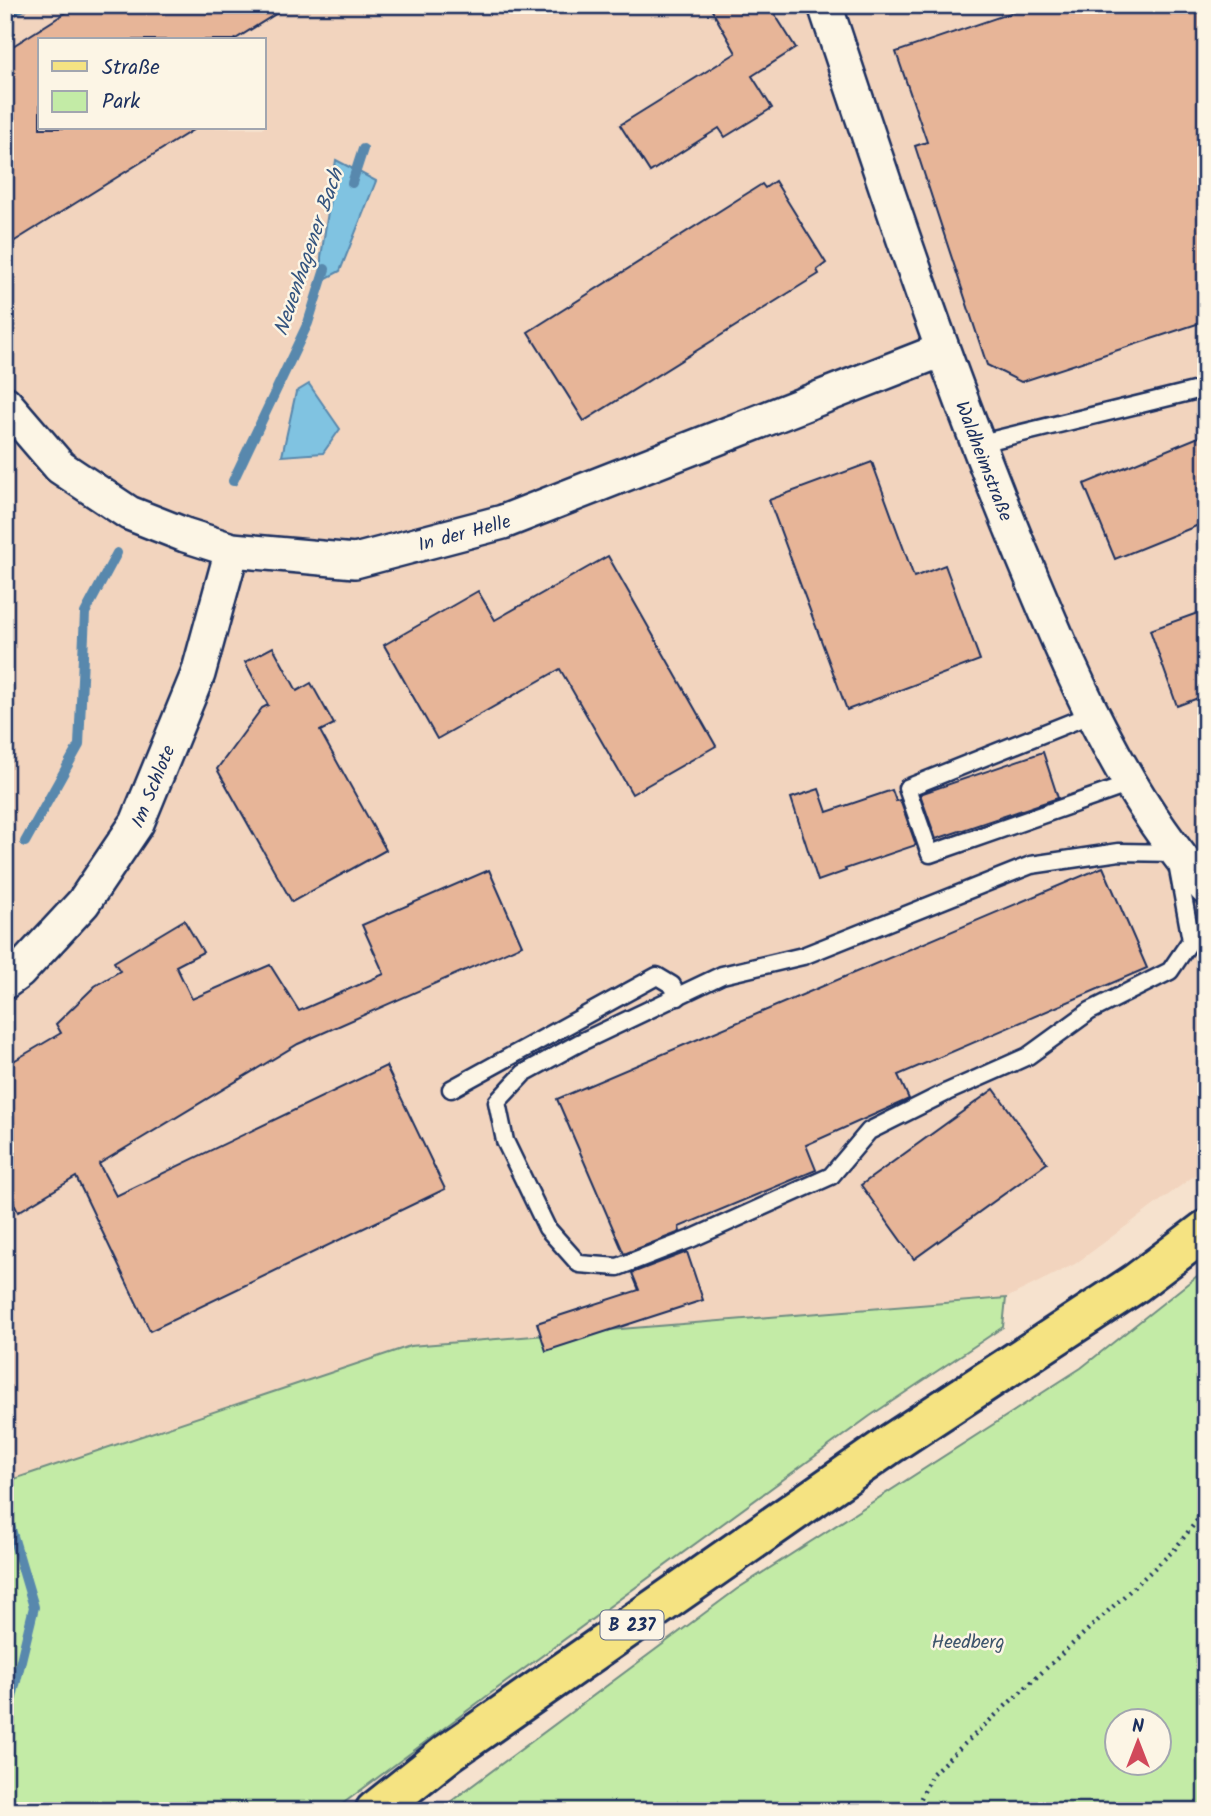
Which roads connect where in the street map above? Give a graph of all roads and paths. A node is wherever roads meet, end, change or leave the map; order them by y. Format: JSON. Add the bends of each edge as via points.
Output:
{"nodes":[{"id":1,"x":825,"y":5,"type":"edge"},
{"id":2,"x":942,"y":350,"type":"junction"},
{"id":3,"x":1206,"y":387,"type":"edge"},
{"id":4,"x":5,"y":403,"type":"edge"},
{"id":5,"x":977,"y":444,"type":"junction"},
{"id":6,"x":232,"y":550,"type":"junction"},
{"id":7,"x":1092,"y":714,"type":"junction"},
{"id":8,"x":1130,"y":784,"type":"junction"},
{"id":9,"x":1175,"y":853,"type":"junction"},
{"id":10,"x":1206,"y":888,"type":"edge"},
{"id":11,"x":5,"y":982,"type":"edge"},
{"id":12,"x":678,"y":997,"type":"junction"},
{"id":13,"x":451,"y":1089,"type":"dead end"},
{"id":14,"x":1206,"y":1230,"type":"edge"},
{"id":15,"x":1206,"y":1510,"type":"edge"},
{"id":16,"x":375,"y":1811,"type":"edge"},
{"id":17,"x":915,"y":1811,"type":"edge"}],
"edges":[{"from":1,"to":2,"type":"street","name":"Waldheimstraße"},
{"from":2,"to":5,"type":"street","name":"Waldheimstraße"},
{"from":2,"to":6,"type":"street","name":"In der Helle","via":[[503,522],[355,561]]},
{"from":3,"to":5,"type":"lane"},
{"from":4,"to":6,"type":"street","name":"In der Helle","via":[[60,467],[94,491],[129,513]]},
{"from":5,"to":7,"type":"street","name":"Waldheimstraße"},
{"from":6,"to":11,"type":"street","name":"Im Schlote","via":[[198,674],[138,823],[83,903]]},
{"from":7,"to":8,"type":"street","name":"Waldheimstraße"},
{"from":7,"to":8,"type":"lane","via":[[907,788],[930,854]]},
{"from":8,"to":9,"type":"street","name":"Waldheimstraße"},
{"from":9,"to":10,"type":"street","name":"Waldheimstraße"},
{"from":9,"to":12,"type":"lane","via":[[1119,852],[1031,865],[803,956],[722,975]]},
{"from":9,"to":12,"type":"lane","via":[[1191,940],[1170,971],[1090,1011],[1028,1056],[869,1131],[831,1176],[618,1267],[579,1264],[547,1228],[505,1141],[497,1102],[524,1073]]},
{"from":12,"to":13,"type":"lane","via":[[672,985],[657,976]]},
{"from":14,"to":16,"type":"main road","number":"B 237","via":[[1136,1283],[881,1451],[448,1754]]},
{"from":15,"to":17,"type":"path","via":[[1174,1550],[932,1774]]}]}
